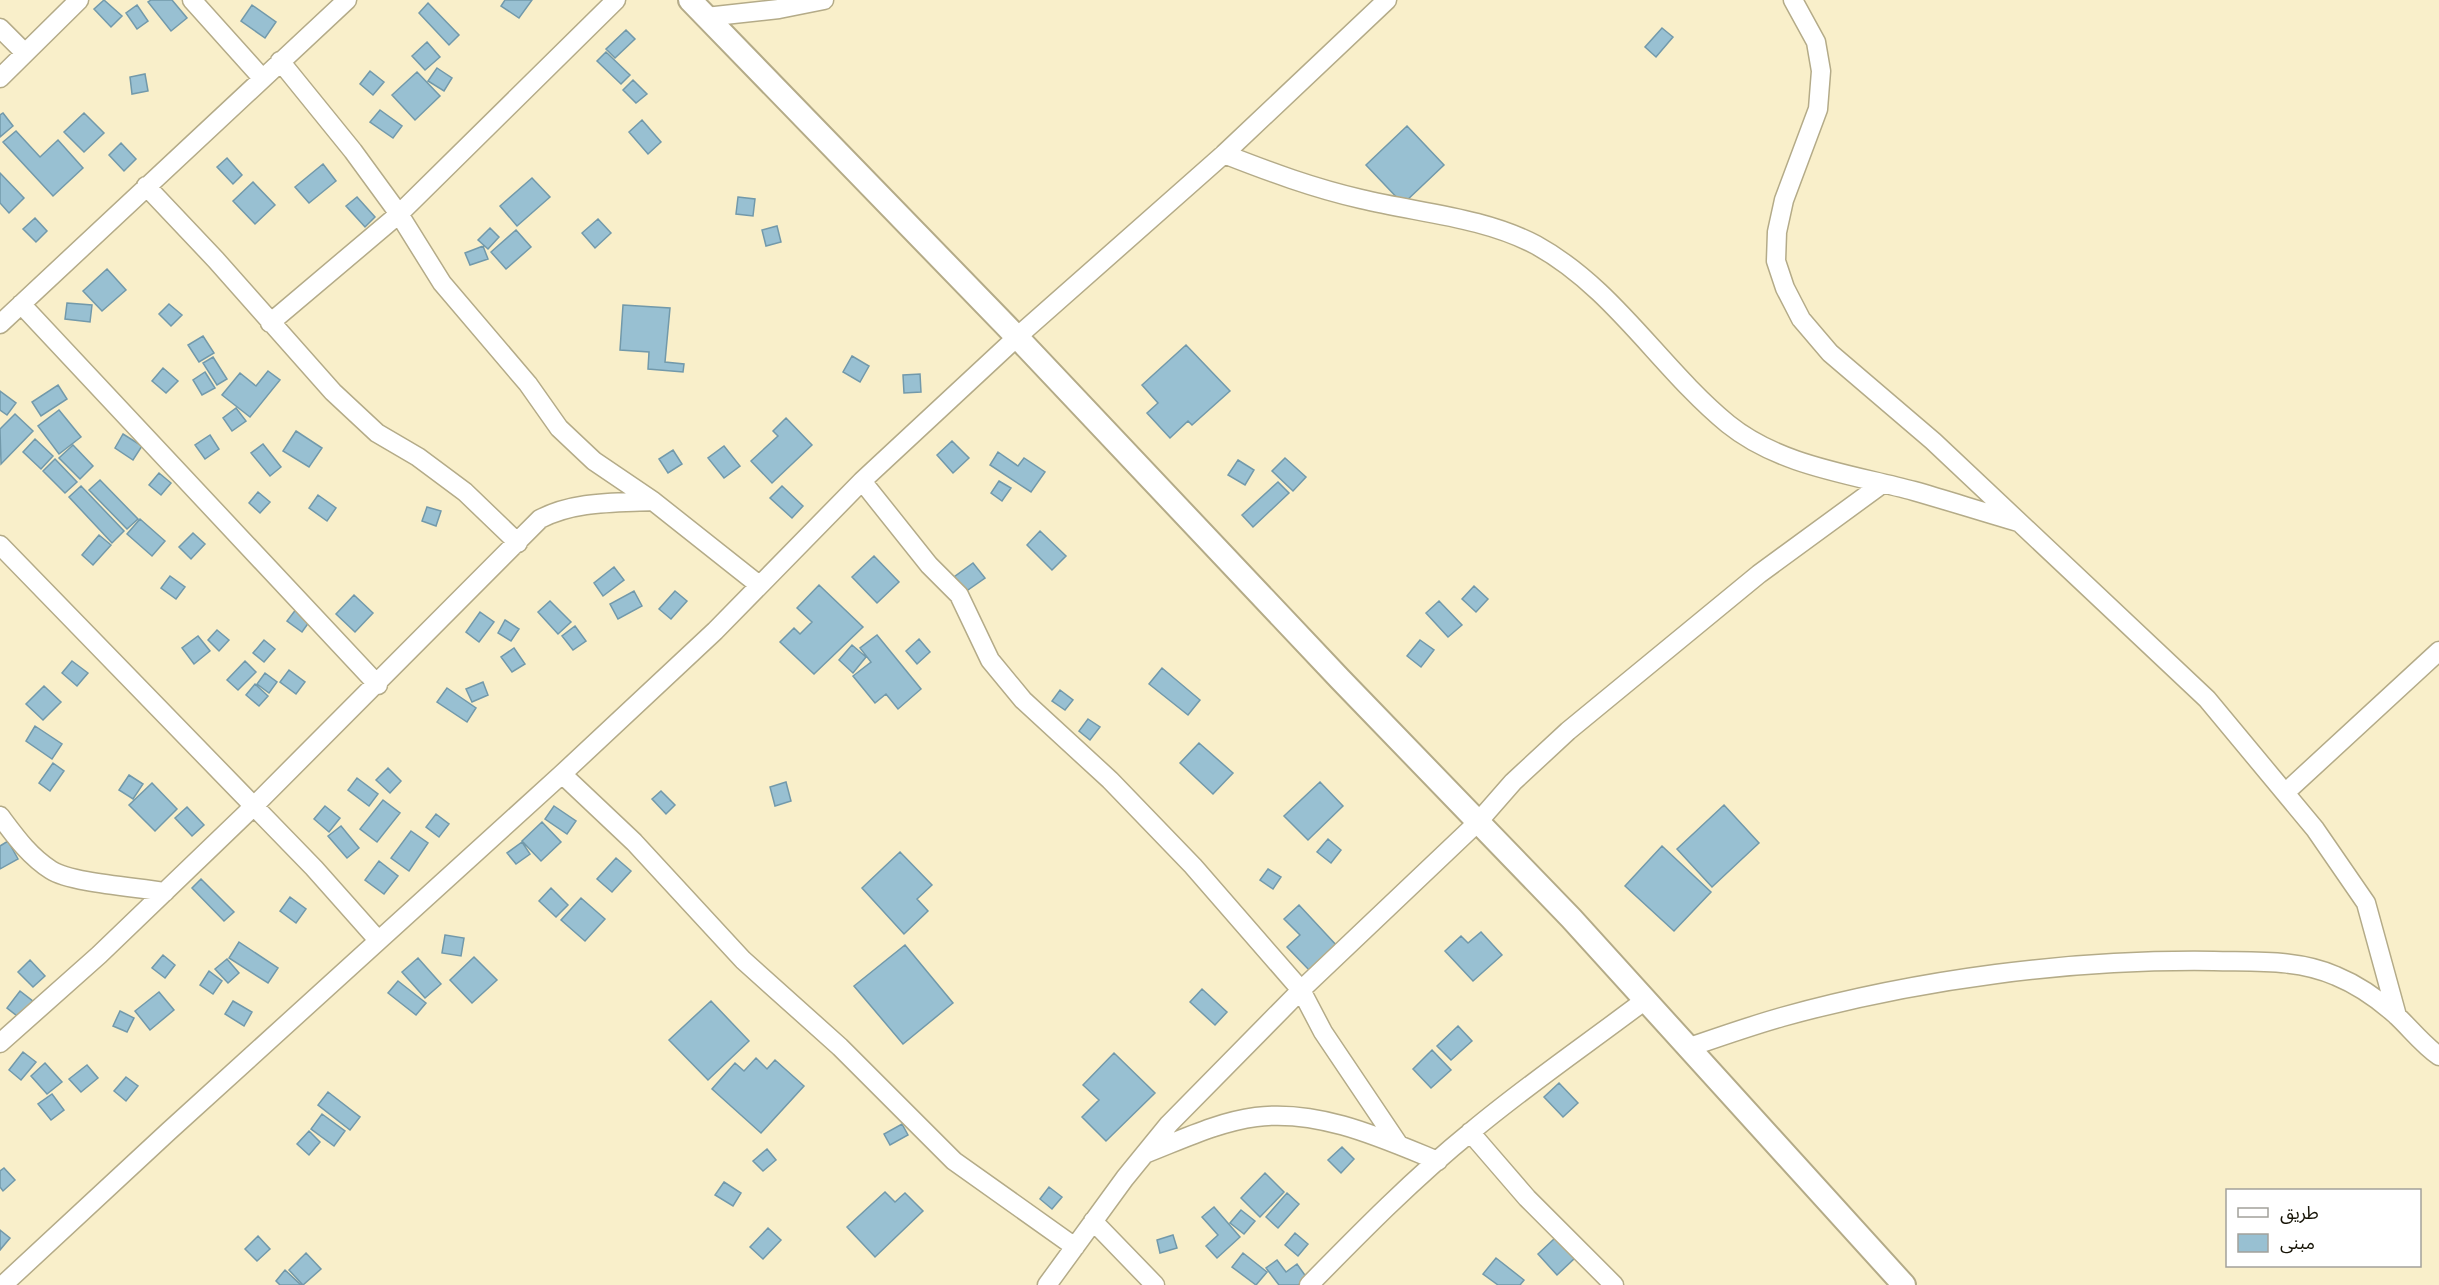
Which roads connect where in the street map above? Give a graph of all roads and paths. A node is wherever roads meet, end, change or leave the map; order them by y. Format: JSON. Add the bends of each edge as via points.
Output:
{"nodes":[{"id":1,"x":79,"y":0,"type":"edge"},
{"id":2,"x":192,"y":0,"type":"edge"},
{"id":3,"x":346,"y":0,"type":"edge"},
{"id":4,"x":616,"y":0,"type":"edge"},
{"id":5,"x":690,"y":0,"type":"edge"},
{"id":6,"x":824,"y":0,"type":"edge"},
{"id":7,"x":1387,"y":0,"type":"edge"},
{"id":8,"x":1793,"y":0,"type":"edge"},
{"id":9,"x":706,"y":16,"type":"junction"},
{"id":10,"x":0,"y":28,"type":"edge"},
{"id":11,"x":25,"y":53,"type":"junction"},
{"id":12,"x":280,"y":61,"type":"junction"},
{"id":13,"x":0,"y":78,"type":"edge"},
{"id":14,"x":262,"y":78,"type":"junction"},
{"id":15,"x":1224,"y":154,"type":"junction"},
{"id":16,"x":146,"y":186,"type":"junction"},
{"id":17,"x":399,"y":214,"type":"junction"},
{"id":18,"x":21,"y":304,"type":"junction"},
{"id":19,"x":270,"y":323,"type":"junction"},
{"id":20,"x":0,"y":324,"type":"edge"},
{"id":21,"x":1017,"y":337,"type":"junction"},
{"id":22,"x":862,"y":481,"type":"junction"},
{"id":23,"x":1882,"y":484,"type":"junction"},
{"id":24,"x":653,"y":501,"type":"junction"},
{"id":25,"x":2023,"y":523,"type":"junction"},
{"id":26,"x":518,"y":543,"type":"junction"},
{"id":27,"x":0,"y":545,"type":"edge"},
{"id":28,"x":759,"y":585,"type":"junction"},
{"id":29,"x":2439,"y":651,"type":"edge"},
{"id":30,"x":378,"y":685,"type":"junction"},
{"id":31,"x":562,"y":774,"type":"junction"},
{"id":32,"x":2286,"y":792,"type":"junction"},
{"id":33,"x":254,"y":806,"type":"junction"},
{"id":34,"x":0,"y":816,"type":"edge"},
{"id":35,"x":1478,"y":822,"type":"junction"},
{"id":36,"x":165,"y":892,"type":"junction"},
{"id":37,"x":378,"y":940,"type":"junction"},
{"id":38,"x":1301,"y":990,"type":"junction"},
{"id":39,"x":1644,"y":1001,"type":"junction"},
{"id":40,"x":2397,"y":1016,"type":"junction"},
{"id":41,"x":0,"y":1043,"type":"edge"},
{"id":42,"x":1687,"y":1048,"type":"junction"},
{"id":43,"x":2439,"y":1056,"type":"edge"},
{"id":44,"x":1470,"y":1132,"type":"junction"},
{"id":45,"x":1399,"y":1145,"type":"junction"},
{"id":46,"x":1145,"y":1154,"type":"junction"},
{"id":47,"x":1438,"y":1161,"type":"junction"},
{"id":48,"x":1093,"y":1221,"type":"junction"},
{"id":49,"x":1075,"y":1247,"type":"junction"},
{"id":50,"x":3,"y":1285,"type":"edge"},
{"id":51,"x":1047,"y":1285,"type":"edge"},
{"id":52,"x":1155,"y":1285,"type":"edge"},
{"id":53,"x":1309,"y":1285,"type":"edge"},
{"id":54,"x":1614,"y":1285,"type":"edge"},
{"id":55,"x":1904,"y":1285,"type":"edge"}],
"edges":[{"from":1,"to":11,"type":"street"},
{"from":2,"to":14,"type":"street"},
{"from":3,"to":12,"type":"street"},
{"from":4,"to":17,"type":"street"},
{"from":5,"to":9,"type":"street"},
{"from":6,"to":9,"type":"street"},
{"from":7,"to":15,"type":"street"},
{"from":8,"to":25,"type":"street","via":[[1816,42],[1821,70],[1818,109],[1784,200],[1778,232],[1776,261],[1785,288],[1801,319],[1830,353]]},
{"from":9,"to":21,"type":"street"},
{"from":10,"to":11,"type":"street"},
{"from":11,"to":13,"type":"street"},
{"from":12,"to":14,"type":"street"},
{"from":12,"to":17,"type":"street","via":[[354,151]]},
{"from":14,"to":16,"type":"street"},
{"from":15,"to":21,"type":"street"},
{"from":15,"to":23,"type":"street","via":[[1297,183],[1493,228],[1535,245],[1570,267],[1600,293],[1684,383],[1730,425],[1776,452],[1828,472]]},
{"from":16,"to":18,"type":"street"},
{"from":16,"to":19,"type":"street"},
{"from":17,"to":19,"type":"street"},
{"from":17,"to":24,"type":"street","via":[[442,283],[528,384],[559,428],[594,461]]},
{"from":18,"to":20,"type":"street"},
{"from":18,"to":30,"type":"street"},
{"from":19,"to":26,"type":"street","via":[[377,433],[465,492]]},
{"from":21,"to":22,"type":"street"},
{"from":21,"to":35,"type":"street"},
{"from":22,"to":28,"type":"street"},
{"from":22,"to":38,"type":"street","via":[[958,595],[990,660],[1023,700],[1110,780],[1184,857]]},
{"from":23,"to":25,"type":"street"},
{"from":23,"to":35,"type":"street","via":[[1759,574],[1568,731],[1513,782]]},
{"from":24,"to":26,"type":"street","via":[[559,509],[540,519]]},
{"from":24,"to":28,"type":"street"},
{"from":25,"to":32,"type":"street","via":[[2207,699]]},
{"from":26,"to":30,"type":"street"},
{"from":27,"to":33,"type":"street"},
{"from":28,"to":31,"type":"street"},
{"from":29,"to":32,"type":"street"},
{"from":30,"to":33,"type":"street"},
{"from":31,"to":37,"type":"street"},
{"from":31,"to":49,"type":"street","via":[[634,842],[743,960],[840,1047],[954,1161]]},
{"from":32,"to":40,"type":"street","via":[[2366,903]]},
{"from":33,"to":36,"type":"street"},
{"from":33,"to":37,"type":"street"},
{"from":34,"to":36,"type":"street","via":[[26,851],[52,871]]},
{"from":35,"to":38,"type":"street"},
{"from":35,"to":39,"type":"street"},
{"from":36,"to":41,"type":"street"},
{"from":37,"to":50,"type":"street"},
{"from":38,"to":45,"type":"street","via":[[1323,1032]]},
{"from":38,"to":46,"type":"street","via":[[1169,1124]]},
{"from":39,"to":42,"type":"street"},
{"from":39,"to":44,"type":"street"},
{"from":40,"to":42,"type":"street","via":[[2371,994],[2334,975],[2284,962],[2116,963],[2015,973],[1899,991],[1783,1017]]},
{"from":40,"to":43,"type":"street"},
{"from":42,"to":55,"type":"street"},
{"from":44,"to":47,"type":"street"},
{"from":44,"to":54,"type":"street","via":[[1527,1197]]},
{"from":45,"to":46,"type":"street","via":[[1303,1118],[1257,1117],[1210,1128]]},
{"from":45,"to":47,"type":"street"},
{"from":46,"to":48,"type":"street"},
{"from":47,"to":53,"type":"street"},
{"from":48,"to":49,"type":"street"},
{"from":48,"to":52,"type":"street"},
{"from":49,"to":51,"type":"street"}]}
